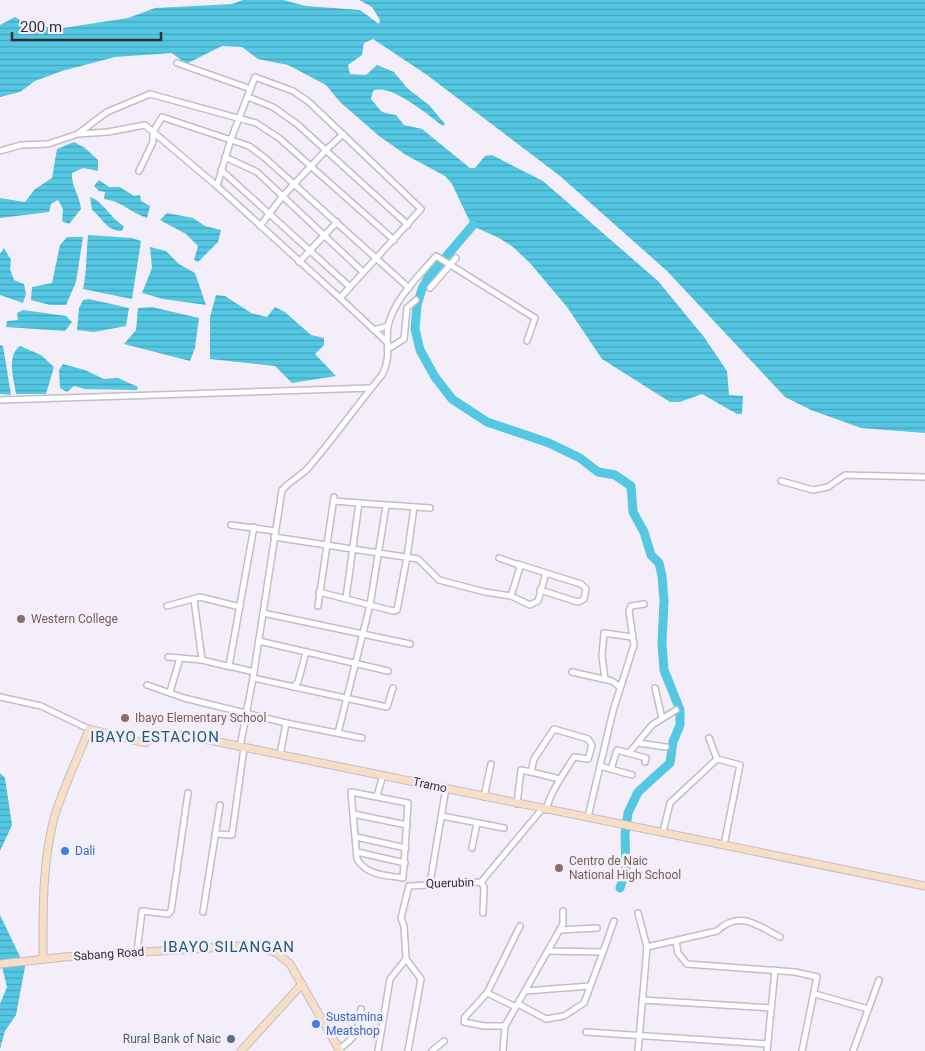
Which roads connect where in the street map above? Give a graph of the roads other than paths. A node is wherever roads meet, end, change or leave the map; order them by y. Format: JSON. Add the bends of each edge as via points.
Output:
{"nodes":[{"id":1,"x":177,"y":63,"type":"dead end"},
{"id":2,"x":251,"y":89,"type":"junction"},
{"id":3,"x":248,"y":97,"type":"junction"},
{"id":4,"x":239,"y":118,"type":"junction"},
{"id":5,"x":153,"y":132,"type":"junction"},
{"id":6,"x":78,"y":134,"type":"junction"},
{"id":7,"x":343,"y":134,"type":"junction"},
{"id":8,"x":231,"y":139,"type":"junction"},
{"id":9,"x":0,"y":150,"type":"edge"},
{"id":10,"x":326,"y":150,"type":"junction"},
{"id":11,"x":225,"y":157,"type":"junction"},
{"id":12,"x":310,"y":166,"type":"junction"},
{"id":13,"x":221,"y":170,"type":"junction"},
{"id":14,"x":139,"y":171,"type":"dead end"},
{"id":15,"x":294,"y":184,"type":"junction"},
{"id":16,"x":218,"y":186,"type":"junction"},
{"id":17,"x":282,"y":197,"type":"junction"},
{"id":18,"x":271,"y":214,"type":"junction"},
{"id":19,"x":337,"y":222,"type":"junction"},
{"id":20,"x":408,"y":225,"type":"junction"},
{"id":21,"x":260,"y":226,"type":"junction"},
{"id":22,"x":324,"y":237,"type":"junction"},
{"id":23,"x":394,"y":240,"type":"junction"},
{"id":24,"x":311,"y":252,"type":"junction"},
{"id":25,"x":376,"y":258,"type":"junction"},
{"id":26,"x":456,"y":258,"type":"dead end"},
{"id":27,"x":299,"y":262,"type":"junction"},
{"id":28,"x":448,"y":264,"type":"junction"},
{"id":29,"x":363,"y":272,"type":"junction"},
{"id":30,"x":350,"y":287,"type":"junction"},
{"id":31,"x":408,"y":288,"type":"junction"},
{"id":32,"x":430,"y":288,"type":"dead end"},
{"id":33,"x":340,"y":298,"type":"junction"},
{"id":34,"x":416,"y":300,"type":"dead end"},
{"id":35,"x":388,"y":326,"type":"junction"},
{"id":36,"x":374,"y":330,"type":"junction"},
{"id":37,"x":527,"y":342,"type":"dead end"},
{"id":38,"x":388,"y":346,"type":"junction"},
{"id":39,"x":371,"y":388,"type":"junction"},
{"id":40,"x":0,"y":400,"type":"edge"},
{"id":41,"x":925,"y":477,"type":"edge"},
{"id":42,"x":781,"y":480,"type":"dead end"},
{"id":43,"x":359,"y":503,"type":"junction"},
{"id":44,"x":386,"y":506,"type":"junction"},
{"id":45,"x":414,"y":507,"type":"junction"},
{"id":46,"x":430,"y":508,"type":"dead end"},
{"id":47,"x":231,"y":525,"type":"dead end"},
{"id":48,"x":254,"y":527,"type":"junction"},
{"id":49,"x":275,"y":534,"type":"junction"},
{"id":50,"x":327,"y":544,"type":"junction"},
{"id":51,"x":353,"y":548,"type":"junction"},
{"id":52,"x":379,"y":552,"type":"junction"},
{"id":53,"x":407,"y":557,"type":"junction"},
{"id":54,"x":499,"y":558,"type":"dead end"},
{"id":55,"x":516,"y":564,"type":"junction"},
{"id":56,"x":546,"y":573,"type":"junction"},
{"id":57,"x":540,"y":590,"type":"junction"},
{"id":58,"x":319,"y":592,"type":"junction"},
{"id":59,"x":511,"y":596,"type":"junction"},
{"id":60,"x":346,"y":598,"type":"junction"},
{"id":61,"x":194,"y":600,"type":"junction"},
{"id":62,"x":644,"y":604,"type":"dead end"},
{"id":63,"x":370,"y":605,"type":"junction"},
{"id":64,"x":167,"y":606,"type":"dead end"},
{"id":65,"x":318,"y":606,"type":"dead end"},
{"id":66,"x":240,"y":607,"type":"junction"},
{"id":67,"x":263,"y":613,"type":"junction"},
{"id":68,"x":363,"y":634,"type":"junction"},
{"id":69,"x":632,"y":637,"type":"junction"},
{"id":70,"x":258,"y":641,"type":"junction"},
{"id":71,"x":410,"y":644,"type":"dead end"},
{"id":72,"x":306,"y":652,"type":"junction"},
{"id":73,"x":168,"y":657,"type":"dead end"},
{"id":74,"x":180,"y":658,"type":"junction"},
{"id":75,"x":202,"y":660,"type":"junction"},
{"id":76,"x":356,"y":664,"type":"junction"},
{"id":77,"x":231,"y":667,"type":"junction"},
{"id":78,"x":388,"y":671,"type":"dead end"},
{"id":79,"x":572,"y":672,"type":"dead end"},
{"id":80,"x":254,"y":675,"type":"junction"},
{"id":81,"x":605,"y":679,"type":"junction"},
{"id":82,"x":147,"y":685,"type":"dead end"},
{"id":83,"x":620,"y":686,"type":"junction"},
{"id":84,"x":293,"y":687,"type":"junction"},
{"id":85,"x":393,"y":688,"type":"dead end"},
{"id":86,"x":655,"y":688,"type":"dead end"},
{"id":87,"x":170,"y":692,"type":"junction"},
{"id":88,"x":0,"y":698,"type":"edge"},
{"id":89,"x":347,"y":699,"type":"junction"},
{"id":90,"x":676,"y":710,"type":"dead end"},
{"id":91,"x":247,"y":712,"type":"junction"},
{"id":92,"x":662,"y":718,"type":"junction"},
{"id":93,"x":286,"y":723,"type":"junction"},
{"id":94,"x":89,"y":729,"type":"junction"},
{"id":95,"x":338,"y":733,"type":"junction"},
{"id":96,"x":362,"y":738,"type":"dead end"},
{"id":97,"x":709,"y":738,"type":"dead end"},
{"id":98,"x":638,"y":743,"type":"junction"},
{"id":99,"x":666,"y":747,"type":"dead end"},
{"id":100,"x":242,"y":748,"type":"junction"},
{"id":101,"x":629,"y":753,"type":"junction"},
{"id":102,"x":280,"y":755,"type":"junction"},
{"id":103,"x":717,"y":759,"type":"junction"},
{"id":104,"x":645,"y":762,"type":"dead end"},
{"id":105,"x":491,"y":764,"type":"dead end"},
{"id":106,"x":600,"y":766,"type":"junction"},
{"id":107,"x":611,"y":769,"type":"junction"},
{"id":108,"x":531,"y":772,"type":"junction"},
{"id":109,"x":383,"y":775,"type":"junction"},
{"id":110,"x":632,"y":775,"type":"dead end"},
{"id":111,"x":560,"y":779,"type":"junction"},
{"id":112,"x":446,"y":788,"type":"junction"},
{"id":113,"x":188,"y":793,"type":"dead end"},
{"id":114,"x":378,"y":796,"type":"junction"},
{"id":115,"x":484,"y":797,"type":"junction"},
{"id":116,"x":517,"y":804,"type":"junction"},
{"id":117,"x":220,"y":805,"type":"dead end"},
{"id":118,"x":544,"y":810,"type":"junction"},
{"id":119,"x":353,"y":814,"type":"junction"},
{"id":120,"x":442,"y":816,"type":"junction"},
{"id":121,"x":588,"y":817,"type":"junction"},
{"id":122,"x":477,"y":823,"type":"junction"},
{"id":123,"x":407,"y":825,"type":"junction"},
{"id":124,"x":504,"y":828,"type":"dead end"},
{"id":125,"x":663,"y":832,"type":"junction"},
{"id":126,"x":215,"y":834,"type":"junction"},
{"id":127,"x":356,"y":836,"type":"junction"},
{"id":128,"x":724,"y":845,"type":"junction"},
{"id":129,"x":406,"y":848,"type":"junction"},
{"id":130,"x":472,"y":848,"type":"dead end"},
{"id":131,"x":357,"y":852,"type":"junction"},
{"id":132,"x":404,"y":863,"type":"junction"},
{"id":133,"x":403,"y":878,"type":"junction"},
{"id":134,"x":481,"y":882,"type":"junction"},
{"id":135,"x":430,"y":883,"type":"junction"},
{"id":136,"x":409,"y":886,"type":"junction"},
{"id":137,"x":925,"y":886,"type":"edge"},
{"id":138,"x":563,"y":911,"type":"dead end"},
{"id":139,"x":202,"y":912,"type":"dead end"},
{"id":140,"x":484,"y":913,"type":"dead end"},
{"id":141,"x":638,"y":913,"type":"dead end"},
{"id":142,"x":614,"y":921,"type":"dead end"},
{"id":143,"x":520,"y":926,"type":"dead end"},
{"id":144,"x":597,"y":928,"type":"dead end"},
{"id":145,"x":560,"y":930,"type":"junction"},
{"id":146,"x":780,"y":937,"type":"dead end"},
{"id":147,"x":676,"y":941,"type":"junction"},
{"id":148,"x":646,"y":947,"type":"junction"},
{"id":149,"x":548,"y":951,"type":"junction"},
{"id":150,"x":138,"y":952,"type":"junction"},
{"id":151,"x":603,"y":952,"type":"junction"},
{"id":152,"x":43,"y":959,"type":"junction"},
{"id":153,"x":406,"y":959,"type":"junction"},
{"id":154,"x":0,"y":964,"type":"edge"},
{"id":155,"x":775,"y":970,"type":"junction"},
{"id":156,"x":879,"y":980,"type":"dead end"},
{"id":157,"x":302,"y":984,"type":"junction"},
{"id":158,"x":590,"y":986,"type":"junction"},
{"id":159,"x":525,"y":991,"type":"junction"},
{"id":160,"x":487,"y":993,"type":"junction"},
{"id":161,"x":815,"y":994,"type":"junction"},
{"id":162,"x":642,"y":1000,"type":"junction"},
{"id":163,"x":517,"y":1006,"type":"junction"},
{"id":164,"x":771,"y":1008,"type":"junction"},
{"id":165,"x":361,"y":1009,"type":"dead end"},
{"id":166,"x":868,"y":1009,"type":"junction"},
{"id":167,"x":505,"y":1026,"type":"junction"},
{"id":168,"x":586,"y":1032,"type":"dead end"},
{"id":169,"x":638,"y":1035,"type":"junction"},
{"id":170,"x":444,"y":1041,"type":"dead end"},
{"id":171,"x":768,"y":1044,"type":"junction"},
{"id":172,"x":339,"y":1050,"type":"edge"},
{"id":173,"x":241,"y":1051,"type":"edge"},
{"id":174,"x":378,"y":1051,"type":"edge"},
{"id":175,"x":408,"y":1051,"type":"edge"},
{"id":176,"x":432,"y":1051,"type":"edge"},
{"id":177,"x":503,"y":1051,"type":"edge"},
{"id":178,"x":638,"y":1051,"type":"edge"},
{"id":179,"x":767,"y":1051,"type":"edge"},
{"id":180,"x":802,"y":1051,"type":"edge"},
{"id":181,"x":853,"y":1051,"type":"edge"}],
"edges":[{"from":1,"to":2,"type":"street"},
{"from":2,"to":3,"type":"street"},
{"from":2,"to":7,"type":"street","via":[[255,77],[293,91]]},
{"from":3,"to":4,"type":"street"},
{"from":3,"to":10,"type":"street","via":[[288,117]]},
{"from":4,"to":6,"type":"street","via":[[150,94],[107,112]]},
{"from":4,"to":8,"type":"street"},
{"from":4,"to":12,"type":"street","via":[[256,123],[280,138]]},
{"from":5,"to":6,"type":"street","via":[[145,125]]},
{"from":5,"to":8,"type":"street","via":[[162,117]]},
{"from":5,"to":14,"type":"street","via":[[153,142]]},
{"from":5,"to":16,"type":"street"},
{"from":6,"to":9,"type":"street","via":[[48,144]]},
{"from":7,"to":10,"type":"street"},
{"from":7,"to":20,"type":"street","via":[[421,209]]},
{"from":8,"to":11,"type":"street"},
{"from":8,"to":15,"type":"street","via":[[258,151]]},
{"from":10,"to":12,"type":"street"},
{"from":10,"to":20,"type":"street"},
{"from":11,"to":13,"type":"street"},
{"from":11,"to":17,"type":"street","via":[[257,172]]},
{"from":12,"to":15,"type":"street"},
{"from":12,"to":23,"type":"street"},
{"from":13,"to":16,"type":"street"},
{"from":13,"to":18,"type":"street"},
{"from":15,"to":17,"type":"street"},
{"from":15,"to":19,"type":"street"},
{"from":16,"to":21,"type":"street"},
{"from":17,"to":18,"type":"street"},
{"from":17,"to":22,"type":"street"},
{"from":18,"to":21,"type":"street"},
{"from":18,"to":24,"type":"street"},
{"from":19,"to":22,"type":"street"},
{"from":19,"to":25,"type":"street"},
{"from":20,"to":23,"type":"street"},
{"from":21,"to":27,"type":"street"},
{"from":22,"to":24,"type":"street"},
{"from":22,"to":29,"type":"street"},
{"from":23,"to":25,"type":"street"},
{"from":24,"to":27,"type":"street"},
{"from":24,"to":30,"type":"street"},
{"from":25,"to":29,"type":"street"},
{"from":25,"to":31,"type":"street"},
{"from":26,"to":28,"type":"street"},
{"from":27,"to":33,"type":"street"},
{"from":28,"to":31,"type":"street","via":[[436,256]]},
{"from":28,"to":32,"type":"street"},
{"from":28,"to":37,"type":"street","via":[[535,318]]},
{"from":29,"to":30,"type":"street"},
{"from":30,"to":33,"type":"street"},
{"from":31,"to":35,"type":"street"},
{"from":33,"to":36,"type":"street"},
{"from":34,"to":38,"type":"street","via":[[407,308],[404,339]]},
{"from":35,"to":36,"type":"street"},
{"from":35,"to":38,"type":"street"},
{"from":36,"to":38,"type":"street"},
{"from":38,"to":39,"type":"street","via":[[388,365]]},
{"from":39,"to":40,"type":"street"},
{"from":39,"to":49,"type":"street","via":[[305,472],[282,490]]},
{"from":41,"to":42,"type":"street","via":[[845,475],[814,490]]},
{"from":43,"to":44,"type":"street"},
{"from":43,"to":50,"type":"street","via":[[334,499]]},
{"from":43,"to":51,"type":"street"},
{"from":44,"to":45,"type":"street"},
{"from":44,"to":52,"type":"street"},
{"from":45,"to":46,"type":"street"},
{"from":45,"to":53,"type":"street"},
{"from":47,"to":48,"type":"street"},
{"from":48,"to":49,"type":"street"},
{"from":48,"to":66,"type":"street"},
{"from":49,"to":50,"type":"street"},
{"from":49,"to":67,"type":"street"},
{"from":50,"to":51,"type":"street"},
{"from":50,"to":58,"type":"street"},
{"from":51,"to":52,"type":"street"},
{"from":51,"to":60,"type":"street"},
{"from":52,"to":53,"type":"street"},
{"from":52,"to":63,"type":"street"},
{"from":53,"to":59,"type":"street","via":[[418,560],[439,580]]},
{"from":53,"to":63,"type":"street","via":[[397,610]]},
{"from":54,"to":55,"type":"street"},
{"from":55,"to":56,"type":"street"},
{"from":55,"to":59,"type":"street","via":[[520,569]]},
{"from":56,"to":57,"type":"street"},
{"from":56,"to":57,"type":"street","via":[[584,585],[584,598],[578,602]]},
{"from":57,"to":59,"type":"street","via":[[537,602],[532,605]]},
{"from":58,"to":60,"type":"street"},
{"from":58,"to":65,"type":"street"},
{"from":60,"to":63,"type":"street"},
{"from":61,"to":64,"type":"street"},
{"from":61,"to":66,"type":"street","via":[[200,598]]},
{"from":61,"to":75,"type":"street"},
{"from":62,"to":69,"type":"street","via":[[631,606],[628,611]]},
{"from":63,"to":68,"type":"street"},
{"from":66,"to":77,"type":"street"},
{"from":67,"to":68,"type":"street"},
{"from":67,"to":70,"type":"street"},
{"from":68,"to":71,"type":"street"},
{"from":68,"to":76,"type":"street"},
{"from":69,"to":81,"type":"street","via":[[604,633]]},
{"from":69,"to":83,"type":"street","via":[[634,645]]},
{"from":70,"to":72,"type":"street"},
{"from":70,"to":80,"type":"street"},
{"from":72,"to":76,"type":"street"},
{"from":72,"to":84,"type":"street","via":[[298,682]]},
{"from":73,"to":74,"type":"street"},
{"from":74,"to":75,"type":"street"},
{"from":74,"to":87,"type":"street"},
{"from":75,"to":77,"type":"street"},
{"from":76,"to":78,"type":"street"},
{"from":76,"to":89,"type":"street"},
{"from":77,"to":80,"type":"street"},
{"from":79,"to":81,"type":"street"},
{"from":80,"to":84,"type":"street"},
{"from":80,"to":91,"type":"street"},
{"from":81,"to":83,"type":"street"},
{"from":82,"to":87,"type":"street"},
{"from":83,"to":106,"type":"street"},
{"from":84,"to":89,"type":"street"},
{"from":85,"to":89,"type":"street","via":[[388,707]]},
{"from":86,"to":92,"type":"street"},
{"from":87,"to":91,"type":"street"},
{"from":88,"to":94,"type":"street","via":[[41,706]]},
{"from":89,"to":95,"type":"street"},
{"from":90,"to":92,"type":"street"},
{"from":91,"to":93,"type":"street"},
{"from":91,"to":100,"type":"street"},
{"from":92,"to":98,"type":"street"},
{"from":93,"to":95,"type":"street"},
{"from":93,"to":102,"type":"street"},
{"from":94,"to":100,"type":"street","name":"Tramo","via":[[145,743],[158,735],[176,734]]},
{"from":94,"to":152,"type":"street","via":[[55,816],[49,843],[42,895]]},
{"from":95,"to":96,"type":"street"},
{"from":97,"to":103,"type":"street"},
{"from":98,"to":99,"type":"street"},
{"from":98,"to":101,"type":"street"},
{"from":100,"to":102,"type":"street","name":"Tramo"},
{"from":100,"to":126,"type":"street","via":[[232,835]]},
{"from":101,"to":104,"type":"street","via":[[646,758]]},
{"from":101,"to":107,"type":"street","via":[[617,750]]},
{"from":102,"to":109,"type":"street","name":"Tramo"},
{"from":103,"to":125,"type":"street","via":[[670,804]]},
{"from":103,"to":128,"type":"street","via":[[740,765]]},
{"from":105,"to":115,"type":"street"},
{"from":106,"to":107,"type":"street"},
{"from":106,"to":121,"type":"street"},
{"from":107,"to":110,"type":"street"},
{"from":108,"to":111,"type":"street"},
{"from":108,"to":111,"type":"street","name":"Querubin","via":[[534,759],[554,729],[590,741],[589,758],[574,757]]},
{"from":108,"to":116,"type":"street","via":[[521,770]]},
{"from":109,"to":112,"type":"street","name":"Tramo"},
{"from":109,"to":114,"type":"street"},
{"from":111,"to":118,"type":"street","name":"Querubin"},
{"from":112,"to":115,"type":"street","name":"Tramo"},
{"from":112,"to":120,"type":"street"},
{"from":113,"to":150,"type":"street","via":[[170,912],[142,911]]},
{"from":114,"to":119,"type":"street","via":[[351,792]]},
{"from":114,"to":123,"type":"street","via":[[408,803]]},
{"from":115,"to":116,"type":"street","name":"Tramo"},
{"from":116,"to":118,"type":"street","name":"Tramo"},
{"from":117,"to":126,"type":"street"},
{"from":118,"to":121,"type":"street","name":"Tramo"},
{"from":118,"to":134,"type":"street","name":"Querubin"},
{"from":119,"to":123,"type":"street"},
{"from":119,"to":127,"type":"street"},
{"from":120,"to":122,"type":"street"},
{"from":120,"to":135,"type":"street"},
{"from":121,"to":125,"type":"street","name":"Tramo"},
{"from":122,"to":124,"type":"street"},
{"from":122,"to":130,"type":"street"},
{"from":123,"to":129,"type":"street"},
{"from":125,"to":128,"type":"street","name":"Tramo"},
{"from":126,"to":139,"type":"street"},
{"from":127,"to":129,"type":"street"},
{"from":127,"to":131,"type":"street"},
{"from":128,"to":137,"type":"street","name":"Tramo"},
{"from":129,"to":132,"type":"street"},
{"from":131,"to":132,"type":"street"},
{"from":131,"to":133,"type":"street","via":[[357,859],[368,872]]},
{"from":132,"to":133,"type":"street"},
{"from":133,"to":136,"type":"street"},
{"from":134,"to":135,"type":"street","name":"Querubin"},
{"from":134,"to":140,"type":"street","via":[[484,886]]},
{"from":135,"to":136,"type":"street","name":"Querubin"},
{"from":136,"to":153,"type":"street","name":"Querubin","via":[[401,918]]},
{"from":138,"to":145,"type":"street"},
{"from":141,"to":148,"type":"street"},
{"from":142,"to":151,"type":"street"},
{"from":143,"to":160,"type":"street"},
{"from":144,"to":145,"type":"street"},
{"from":145,"to":149,"type":"street"},
{"from":146,"to":147,"type":"street","via":[[748,920],[726,923],[717,931]]},
{"from":147,"to":148,"type":"street"},
{"from":147,"to":155,"type":"street","via":[[678,952],[687,964]]},
{"from":148,"to":162,"type":"street"},
{"from":149,"to":151,"type":"street"},
{"from":149,"to":159,"type":"street"},
{"from":150,"to":152,"type":"street","name":"Sabang Road"},
{"from":150,"to":157,"type":"street","name":"Sabang Road","via":[[241,946],[263,948],[277,953],[290,964]]},
{"from":151,"to":158,"type":"street"},
{"from":152,"to":154,"type":"street","name":"Sabang Road"},
{"from":153,"to":174,"type":"street","via":[[390,979]]},
{"from":153,"to":175,"type":"street","via":[[421,979]]},
{"from":155,"to":161,"type":"street","via":[[816,976]]},
{"from":155,"to":164,"type":"street"},
{"from":156,"to":166,"type":"street"},
{"from":157,"to":172,"type":"street","name":"Sabang Road"},
{"from":157,"to":173,"type":"street"},
{"from":158,"to":159,"type":"street"},
{"from":158,"to":163,"type":"street","via":[[584,1002],[564,1016],[546,1019]]},
{"from":159,"to":163,"type":"street"},
{"from":160,"to":163,"type":"street"},
{"from":160,"to":167,"type":"street","via":[[464,1022]]},
{"from":161,"to":166,"type":"street"},
{"from":161,"to":180,"type":"street"},
{"from":162,"to":164,"type":"street"},
{"from":162,"to":169,"type":"street"},
{"from":163,"to":167,"type":"street"},
{"from":164,"to":171,"type":"street"},
{"from":165,"to":172,"type":"street","via":[[356,1034]]},
{"from":166,"to":181,"type":"street"},
{"from":167,"to":177,"type":"street"},
{"from":168,"to":169,"type":"street"},
{"from":169,"to":171,"type":"street"},
{"from":169,"to":178,"type":"street"},
{"from":170,"to":176,"type":"street"},
{"from":171,"to":179,"type":"street"}]}
